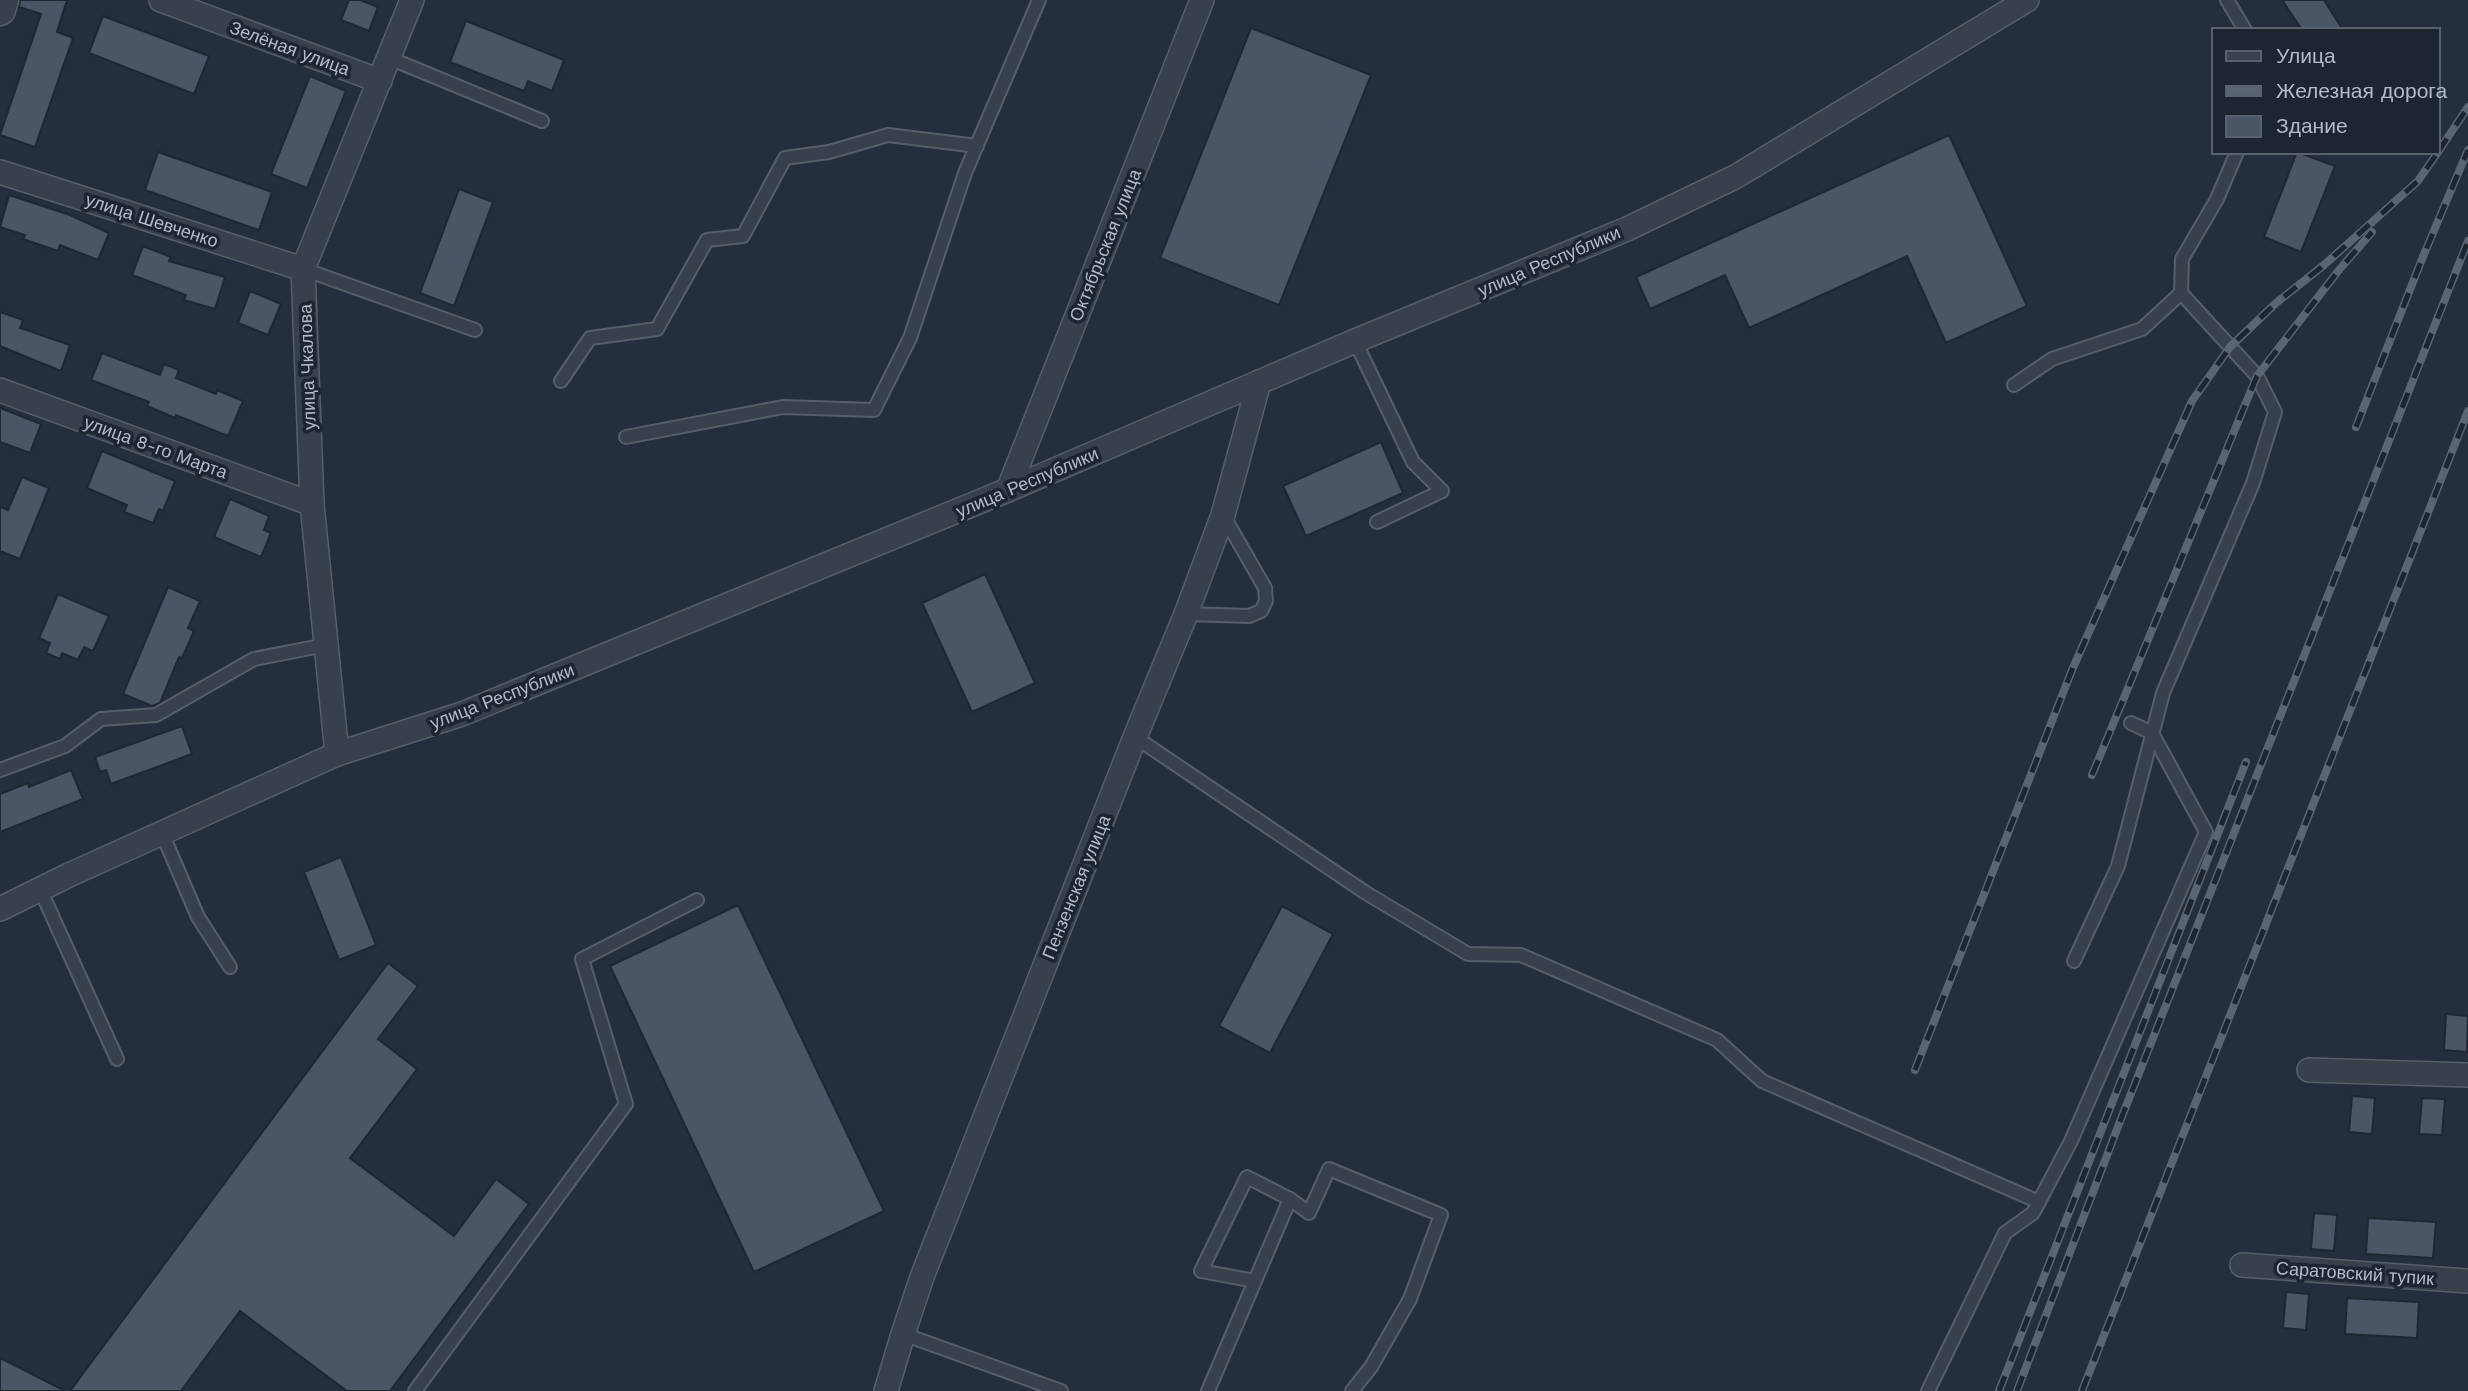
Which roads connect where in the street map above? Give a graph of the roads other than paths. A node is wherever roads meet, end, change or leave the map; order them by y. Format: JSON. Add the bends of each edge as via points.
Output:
{"nodes":[{"id":1,"x":3,"y":0,"type":"edge"},
{"id":2,"x":161,"y":0,"type":"edge"},
{"id":3,"x":412,"y":0,"type":"edge"},
{"id":4,"x":1039,"y":0,"type":"edge"},
{"id":5,"x":1202,"y":0,"type":"edge"},
{"id":6,"x":2028,"y":0,"type":"edge"},
{"id":7,"x":2227,"y":0,"type":"edge"},
{"id":8,"x":0,"y":10,"type":"edge"},
{"id":9,"x":2244,"y":28,"type":"edge"},
{"id":10,"x":389,"y":58,"type":"junction"},
{"id":11,"x":380,"y":80,"type":"junction"},
{"id":12,"x":542,"y":121,"type":"dead end"},
{"id":13,"x":977,"y":146,"type":"junction"},
{"id":14,"x":2236,"y":154,"type":"edge"},
{"id":15,"x":0,"y":172,"type":"edge"},
{"id":16,"x":303,"y":269,"type":"junction"},
{"id":17,"x":2181,"y":293,"type":"junction"},
{"id":18,"x":475,"y":330,"type":"dead end"},
{"id":19,"x":1355,"y":341,"type":"junction"},
{"id":20,"x":561,"y":381,"type":"dead end"},
{"id":21,"x":1259,"y":382,"type":"junction"},
{"id":22,"x":2014,"y":385,"type":"dead end"},
{"id":23,"x":0,"y":390,"type":"edge"},
{"id":24,"x":626,"y":437,"type":"dead end"},
{"id":25,"x":1008,"y":490,"type":"junction"},
{"id":26,"x":313,"y":504,"type":"junction"},
{"id":27,"x":1223,"y":515,"type":"junction"},
{"id":28,"x":1377,"y":522,"type":"dead end"},
{"id":29,"x":1186,"y":614,"type":"junction"},
{"id":30,"x":326,"y":645,"type":"junction"},
{"id":31,"x":2131,"y":723,"type":"dead end"},
{"id":32,"x":2152,"y":733,"type":"junction"},
{"id":33,"x":1135,"y":737,"type":"junction"},
{"id":34,"x":337,"y":754,"type":"junction"},
{"id":35,"x":0,"y":770,"type":"edge"},
{"id":36,"x":162,"y":833,"type":"junction"},
{"id":37,"x":40,"y":889,"type":"junction"},
{"id":38,"x":697,"y":901,"type":"dead end"},
{"id":39,"x":0,"y":909,"type":"edge"},
{"id":40,"x":2074,"y":961,"type":"dead end"},
{"id":41,"x":230,"y":967,"type":"dead end"},
{"id":42,"x":117,"y":1059,"type":"dead end"},
{"id":43,"x":2309,"y":1070,"type":"dead end"},
{"id":44,"x":2468,"y":1075,"type":"edge"},
{"id":45,"x":1290,"y":1199,"type":"junction"},
{"id":46,"x":2039,"y":1202,"type":"junction"},
{"id":47,"x":2242,"y":1265,"type":"dead end"},
{"id":48,"x":2468,"y":1280,"type":"edge"},
{"id":49,"x":1255,"y":1281,"type":"junction"},
{"id":50,"x":902,"y":1334,"type":"junction"},
{"id":51,"x":415,"y":1391,"type":"edge"},
{"id":52,"x":886,"y":1391,"type":"edge"},
{"id":53,"x":1061,"y":1391,"type":"edge"},
{"id":54,"x":1208,"y":1391,"type":"edge"},
{"id":55,"x":1352,"y":1391,"type":"edge"},
{"id":56,"x":1928,"y":1391,"type":"edge"}],
"edges":[{"from":1,"to":8,"type":"street"},
{"from":2,"to":11,"type":"street","name":"Зелёная улица"},
{"from":3,"to":10,"type":"street","name":"улица Чкалова"},
{"from":4,"to":13,"type":"lane"},
{"from":5,"to":25,"type":"street","name":"Октябрьская улица"},
{"from":6,"to":19,"type":"street","name":"улица Республики","via":[[1735,177],[1627,229]]},
{"from":7,"to":9,"type":"lane"},
{"from":10,"to":11,"type":"street","name":"улица Чкалова"},
{"from":10,"to":12,"type":"lane"},
{"from":11,"to":16,"type":"street","name":"улица Чкалова"},
{"from":13,"to":20,"type":"lane","via":[[888,135],[829,152],[785,158],[743,236],[707,240],[657,329],[590,338]]},
{"from":13,"to":24,"type":"lane","via":[[910,338],[874,410],[783,408]]},
{"from":14,"to":17,"type":"lane","via":[[2217,199],[2182,259]]},
{"from":15,"to":16,"type":"street","name":"улица Шевченко"},
{"from":16,"to":18,"type":"lane"},
{"from":16,"to":26,"type":"street","name":"улица Чкалова"},
{"from":17,"to":22,"type":"lane","via":[[2142,329],[2052,359]]},
{"from":17,"to":32,"type":"lane","via":[[2257,376],[2275,412],[2253,483],[2162,693]]},
{"from":19,"to":21,"type":"street","name":"улица Республики"},
{"from":19,"to":28,"type":"lane","via":[[1413,462],[1442,491]]},
{"from":21,"to":25,"type":"street","name":"улица Республики"},
{"from":21,"to":27,"type":"street","name":"Пензенская улица"},
{"from":23,"to":26,"type":"street","name":"улица 8-го Марта"},
{"from":25,"to":34,"type":"street","name":"улица Республики","via":[[462,714]]},
{"from":26,"to":30,"type":"street","name":"улица Чкалова"},
{"from":27,"to":29,"type":"street","name":"Пензенская улица"},
{"from":27,"to":29,"type":"lane","via":[[1265,587],[1266,601],[1261,611],[1249,616]]},
{"from":29,"to":33,"type":"street","name":"Пензенская улица"},
{"from":30,"to":34,"type":"street","name":"улица Чкалова"},
{"from":30,"to":35,"type":"lane","via":[[254,659],[156,715],[102,719],[65,746]]},
{"from":31,"to":32,"type":"lane"},
{"from":32,"to":40,"type":"lane","via":[[2118,866]]},
{"from":32,"to":46,"type":"lane","via":[[2206,832],[2071,1141]]},
{"from":33,"to":46,"type":"lane","via":[[1366,893],[1468,954],[1521,955],[1717,1040],[1762,1081]]},
{"from":33,"to":50,"type":"street","name":"Пензенская улица"},
{"from":34,"to":36,"type":"street","name":"улица Республики"},
{"from":36,"to":37,"type":"street","name":"улица Республики"},
{"from":36,"to":41,"type":"lane","via":[[198,917]]},
{"from":37,"to":39,"type":"street","name":"улица Республики"},
{"from":37,"to":42,"type":"lane"},
{"from":38,"to":51,"type":"lane","via":[[582,959],[626,1104]]},
{"from":43,"to":44,"type":"street"},
{"from":45,"to":49,"type":"lane"},
{"from":45,"to":49,"type":"lane","via":[[1247,1177],[1201,1271]]},
{"from":45,"to":55,"type":"lane","via":[[1309,1213],[1329,1169],[1441,1215],[1410,1299]]},
{"from":46,"to":56,"type":"lane","via":[[2033,1213],[2005,1233]]},
{"from":47,"to":48,"type":"street","name":"Саратовский тупик"},
{"from":49,"to":54,"type":"lane"},
{"from":50,"to":52,"type":"street","name":"Пензенская улица"},
{"from":50,"to":53,"type":"lane"}]}
